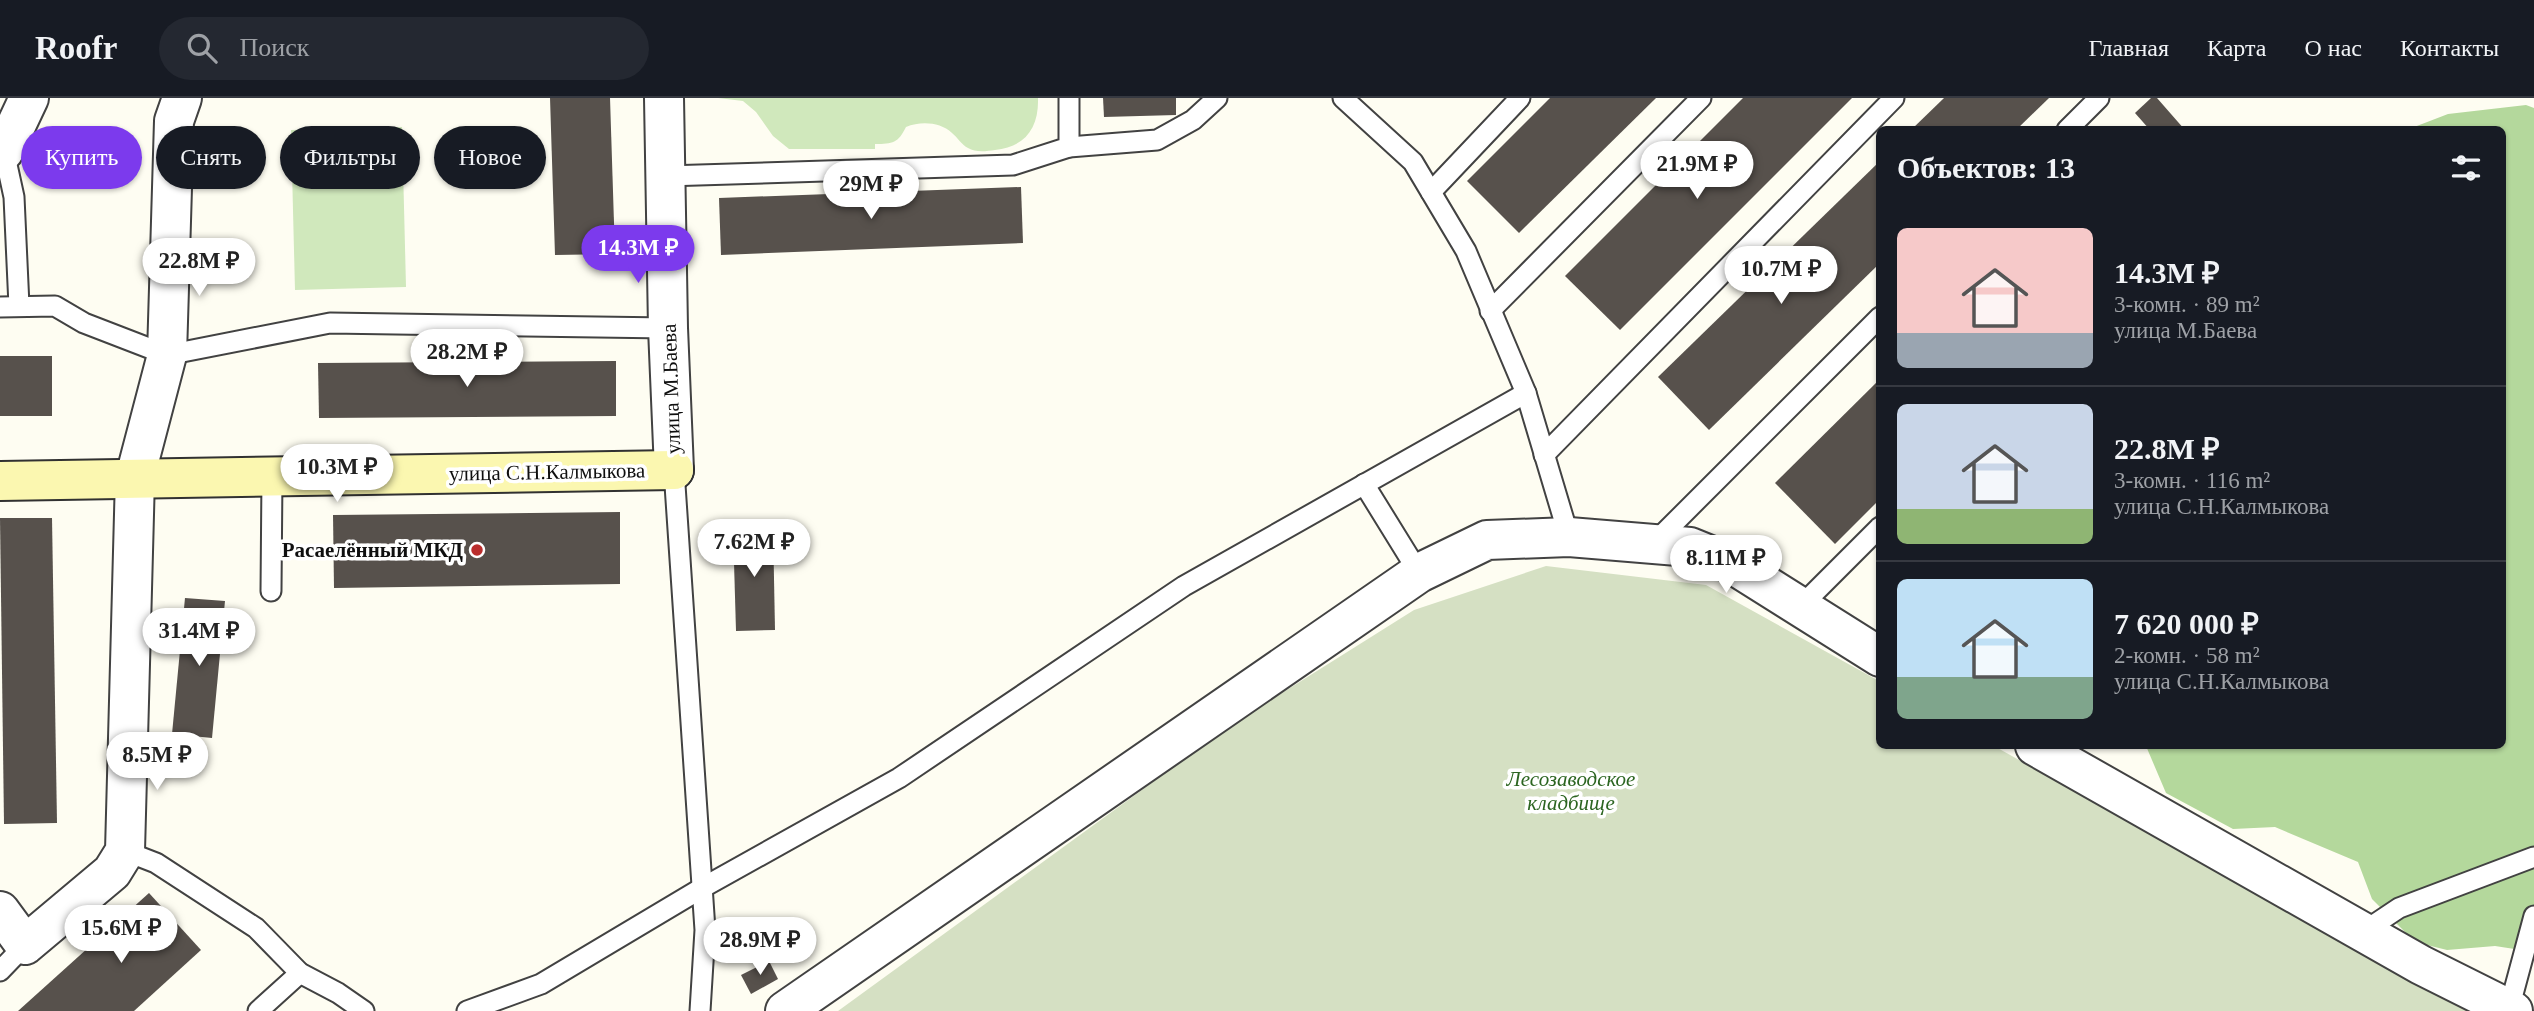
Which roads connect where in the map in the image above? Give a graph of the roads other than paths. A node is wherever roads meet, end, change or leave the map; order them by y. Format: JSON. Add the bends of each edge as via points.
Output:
{"nodes":[{"id":1,"x":29,"y":98,"type":"edge"},
{"id":2,"x":182,"y":98,"type":"edge"},
{"id":3,"x":664,"y":98,"type":"edge"},
{"id":4,"x":1069,"y":98,"type":"edge"},
{"id":5,"x":1217,"y":98,"type":"edge"},
{"id":6,"x":1343,"y":98,"type":"edge"},
{"id":7,"x":1520,"y":98,"type":"edge"},
{"id":8,"x":1701,"y":98,"type":"edge"},
{"id":9,"x":1894,"y":98,"type":"edge"},
{"id":10,"x":2099,"y":98,"type":"edge"},
{"id":11,"x":2071,"y":126,"type":"edge"},
{"id":12,"x":1069,"y":147,"type":"junction"},
{"id":13,"x":2,"y":155,"type":"edge"},
{"id":14,"x":666,"y":176,"type":"junction"},
{"id":15,"x":1431,"y":192,"type":"junction"},
{"id":16,"x":10,"y":306,"type":"edge"},
{"id":17,"x":1490,"y":311,"type":"junction"},
{"id":18,"x":1876,"y":321,"type":"edge"},
{"id":19,"x":668,"y":328,"type":"junction"},
{"id":20,"x":167,"y":355,"type":"junction"},
{"id":21,"x":1527,"y":393,"type":"junction"},
{"id":22,"x":1544,"y":455,"type":"junction"},
{"id":23,"x":674,"y":470,"type":"junction"},
{"id":24,"x":272,"y":475,"type":"junction"},
{"id":25,"x":135,"y":477,"type":"junction"},
{"id":26,"x":0,"y":481,"type":"edge"},
{"id":27,"x":1364,"y":484,"type":"junction"},
{"id":28,"x":1876,"y":531,"type":"edge"},
{"id":29,"x":1569,"y":537,"type":"junction"},
{"id":30,"x":1653,"y":544,"type":"junction"},
{"id":31,"x":1419,"y":573,"type":"junction"},
{"id":32,"x":271,"y":591,"type":"dead end"},
{"id":33,"x":1799,"y":608,"type":"junction"},
{"id":34,"x":1876,"y":655,"type":"edge"},
{"id":35,"x":2040,"y":749,"type":"edge"},
{"id":36,"x":125,"y":851,"type":"junction"},
{"id":37,"x":2534,"y":857,"type":"edge"},
{"id":38,"x":702,"y":888,"type":"junction"},
{"id":39,"x":0,"y":911,"type":"edge"},
{"id":40,"x":2534,"y":916,"type":"edge"},
{"id":41,"x":2363,"y":932,"type":"junction"},
{"id":42,"x":13,"y":958,"type":"edge"},
{"id":43,"x":300,"y":973,"type":"junction"},
{"id":44,"x":2511,"y":1010,"type":"edge"},
{"id":45,"x":258,"y":1011,"type":"edge"},
{"id":46,"x":364,"y":1011,"type":"edge"},
{"id":47,"x":467,"y":1011,"type":"edge"},
{"id":48,"x":700,"y":1011,"type":"edge"},
{"id":49,"x":785,"y":1011,"type":"edge"}],
"edges":[{"from":1,"to":13,"type":"street"},
{"from":2,"to":20,"type":"street","via":[[174,121]]},
{"from":3,"to":14,"type":"street","name":"улица М.Баева"},
{"from":4,"to":12,"type":"lane"},
{"from":5,"to":12,"type":"lane","via":[[1193,120],[1157,140]]},
{"from":6,"to":15,"type":"lane","via":[[1413,162]]},
{"from":7,"to":15,"type":"lane"},
{"from":8,"to":17,"type":"lane"},
{"from":9,"to":22,"type":"lane"},
{"from":10,"to":11,"type":"lane"},
{"from":12,"to":14,"type":"lane","via":[[1013,165]]},
{"from":13,"to":16,"type":"lane","via":[[14,197]]},
{"from":14,"to":19,"type":"street","name":"улица М.Баева"},
{"from":15,"to":17,"type":"lane","via":[[1466,251]]},
{"from":16,"to":20,"type":"lane","via":[[55,306],[84,323]]},
{"from":17,"to":21,"type":"lane"},
{"from":18,"to":30,"type":"lane"},
{"from":19,"to":20,"type":"lane","via":[[330,323]]},
{"from":19,"to":23,"type":"street","name":"улица М.Баева"},
{"from":20,"to":25,"type":"street"},
{"from":21,"to":22,"type":"lane"},
{"from":21,"to":27,"type":"lane"},
{"from":22,"to":29,"type":"lane"},
{"from":23,"to":24,"type":"street","name":"улица С.Н.Калмыкова"},
{"from":23,"to":38,"type":"lane"},
{"from":24,"to":25,"type":"street","name":"улица С.Н.Калмыкова"},
{"from":24,"to":32,"type":"lane"},
{"from":25,"to":26,"type":"street","name":"улица С.Н.Калмыкова"},
{"from":25,"to":36,"type":"street"},
{"from":27,"to":31,"type":"lane"},
{"from":27,"to":38,"type":"lane","via":[[1184,586],[899,778]]},
{"from":28,"to":33,"type":"lane"},
{"from":29,"to":30,"type":"street"},
{"from":29,"to":31,"type":"street","via":[[1487,540]]},
{"from":30,"to":33,"type":"street","via":[[1690,547],[1732,564]]},
{"from":31,"to":49,"type":"street"},
{"from":33,"to":34,"type":"street"},
{"from":35,"to":41,"type":"street"},
{"from":36,"to":42,"type":"street","via":[[112,872]]},
{"from":36,"to":43,"type":"lane","via":[[156,863],[257,928]]},
{"from":37,"to":41,"type":"lane","via":[[2399,908]]},
{"from":38,"to":47,"type":"lane","via":[[541,985]]},
{"from":38,"to":48,"type":"lane","via":[[705,930]]},
{"from":39,"to":42,"type":"street"},
{"from":40,"to":44,"type":"lane"},
{"from":41,"to":44,"type":"street"},
{"from":43,"to":45,"type":"lane"},
{"from":43,"to":46,"type":"lane"}]}
